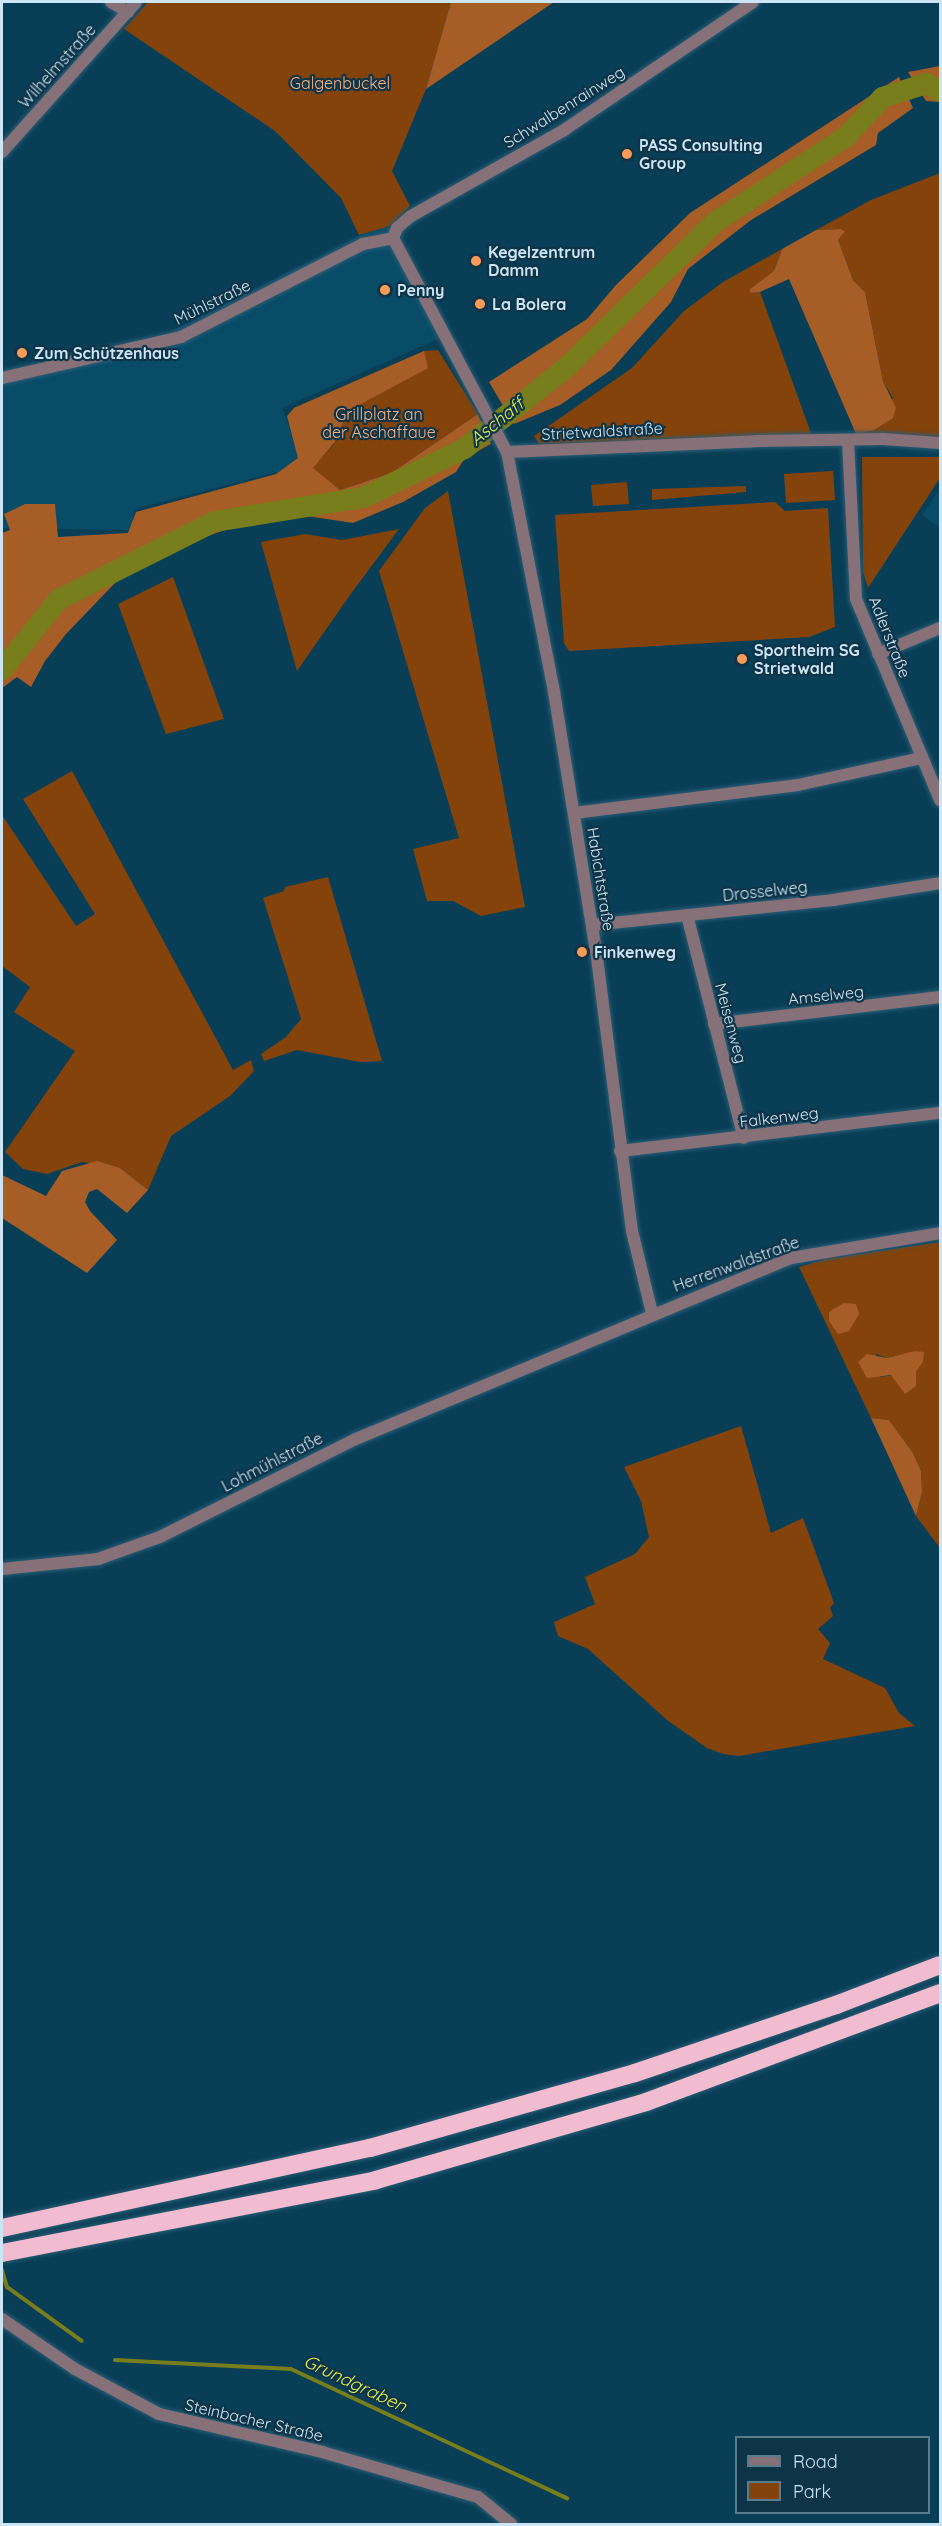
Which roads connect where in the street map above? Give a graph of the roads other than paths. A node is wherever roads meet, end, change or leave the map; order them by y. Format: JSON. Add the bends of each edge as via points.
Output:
{"nodes":[{"id":1,"x":111,"y":2,"type":"edge"},
{"id":2,"x":136,"y":2,"type":"edge"},
{"id":3,"x":753,"y":2,"type":"edge"},
{"id":4,"x":128,"y":12,"type":"junction"},
{"id":5,"x":2,"y":152,"type":"edge"},
{"id":6,"x":393,"y":238,"type":"junction"},
{"id":7,"x":2,"y":378,"type":"edge"},
{"id":8,"x":848,"y":441,"type":"junction"},
{"id":9,"x":940,"y":442,"type":"edge"},
{"id":10,"x":507,"y":452,"type":"junction"},
{"id":11,"x":940,"y":628,"type":"edge"},
{"id":12,"x":878,"y":654,"type":"junction"},
{"id":13,"x":922,"y":758,"type":"junction"},
{"id":14,"x":936,"y":778,"type":"edge"},
{"id":15,"x":940,"y":800,"type":"edge"},
{"id":16,"x":574,"y":813,"type":"junction"},
{"id":17,"x":940,"y":883,"type":"edge"},
{"id":18,"x":687,"y":915,"type":"junction"},
{"id":19,"x":592,"y":925,"type":"junction"},
{"id":20,"x":940,"y":997,"type":"edge"},
{"id":21,"x":714,"y":1024,"type":"junction"},
{"id":22,"x":940,"y":1113,"type":"edge"},
{"id":23,"x":744,"y":1138,"type":"junction"},
{"id":24,"x":620,"y":1151,"type":"junction"},
{"id":25,"x":940,"y":1233,"type":"edge"},
{"id":26,"x":652,"y":1313,"type":"junction"},
{"id":27,"x":551,"y":1357,"type":"joint"},
{"id":28,"x":2,"y":1569,"type":"edge"},
{"id":29,"x":940,"y":1965,"type":"edge"},
{"id":30,"x":940,"y":1993,"type":"edge"},
{"id":31,"x":2,"y":2228,"type":"edge"},
{"id":32,"x":2,"y":2253,"type":"edge"},
{"id":33,"x":2,"y":2319,"type":"edge"},
{"id":34,"x":511,"y":2524,"type":"edge"}],
"edges":[{"from":1,"to":4,"type":"street"},
{"from":2,"to":4,"type":"street","name":"Wilhelmstraße"},
{"from":3,"to":6,"type":"street","name":"Schwalbenrainweg","via":[[581,119],[411,216],[397,228]]},
{"from":4,"to":5,"type":"street","name":"Wilhelmstraße"},
{"from":6,"to":7,"type":"street","name":"Mühlstraße","via":[[363,244],[181,337]]},
{"from":6,"to":10,"type":"street"},
{"from":8,"to":9,"type":"street","name":"Strietwaldstraße"},
{"from":8,"to":10,"type":"street","name":"Strietwaldstraße"},
{"from":8,"to":12,"type":"street","name":"Adlerstraße","via":[[853,581]]},
{"from":10,"to":16,"type":"street","name":"Habichtstraße"},
{"from":11,"to":12,"type":"street"},
{"from":12,"to":13,"type":"street","name":"Adlerstraße"},
{"from":13,"to":14,"type":"street","name":"Adlerstraße"},
{"from":13,"to":16,"type":"street","via":[[798,785]]},
{"from":14,"to":15,"type":"street","name":"Adlerstraße"},
{"from":16,"to":19,"type":"street","name":"Habichtstraße"},
{"from":17,"to":18,"type":"street","name":"Drosselweg","via":[[833,900]]},
{"from":18,"to":19,"type":"street","name":"Drosselweg"},
{"from":18,"to":21,"type":"street","name":"Meisenweg"},
{"from":19,"to":24,"type":"street","name":"Habichtstraße"},
{"from":20,"to":21,"type":"street","name":"Amselweg"},
{"from":21,"to":23,"type":"street","name":"Meisenweg"},
{"from":22,"to":23,"type":"street","name":"Falkenweg"},
{"from":23,"to":24,"type":"street","name":"Falkenweg"},
{"from":24,"to":26,"type":"street","name":"Habichtstraße","via":[[632,1231]]},
{"from":25,"to":26,"type":"street","name":"Herrenwaldstraße","via":[[792,1258]]},
{"from":26,"to":27,"type":"street","name":"Herrenwaldstraße"},
{"from":27,"to":28,"type":"street","name":"Lohmühlstraße","via":[[356,1439],[160,1537],[98,1559]]},
{"from":29,"to":31,"type":"highway","via":[[837,2005],[612,2079],[370,2148]]},
{"from":30,"to":32,"type":"highway","via":[[646,2102],[376,2180]]},
{"from":33,"to":34,"type":"street","name":"Steinbacher Straße","via":[[75,2369],[159,2414],[322,2452],[478,2497]]}]}
